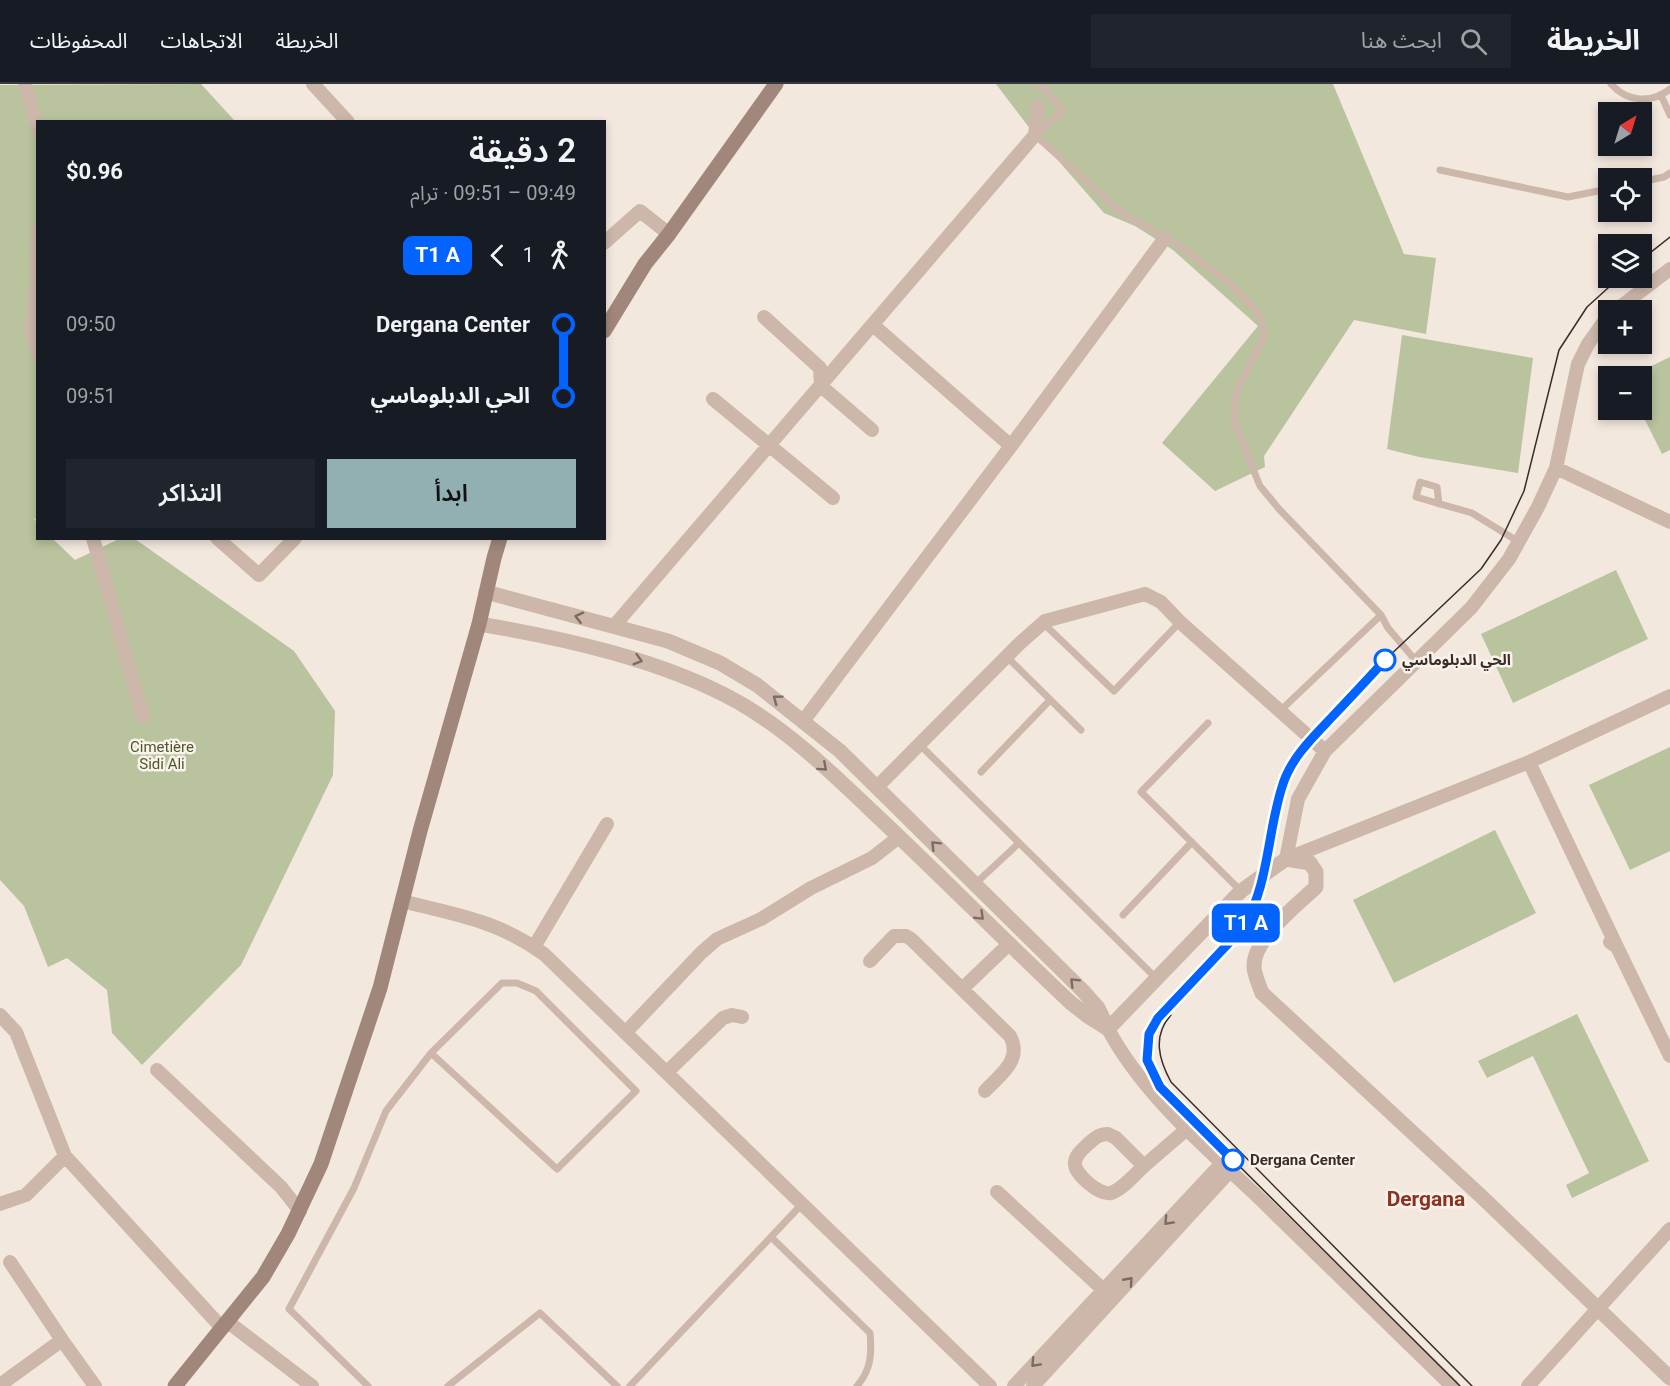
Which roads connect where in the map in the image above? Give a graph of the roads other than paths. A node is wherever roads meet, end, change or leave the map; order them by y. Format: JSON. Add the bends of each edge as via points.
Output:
{"nodes":[{"id":1,"x":25,"y":84,"type":"edge"},
{"id":2,"x":313,"y":84,"type":"edge"},
{"id":3,"x":776,"y":84,"type":"edge"},
{"id":4,"x":1039,"y":84,"type":"edge"},
{"id":5,"x":1611,"y":84,"type":"edge"},
{"id":6,"x":1670,"y":89,"type":"edge"},
{"id":7,"x":1661,"y":94,"type":"junction"},
{"id":8,"x":1038,"y":106,"type":"dead end"},
{"id":9,"x":1670,"y":115,"type":"edge"},
{"id":10,"x":346,"y":120,"type":"edge"},
{"id":11,"x":36,"y":124,"type":"edge"},
{"id":12,"x":1035,"y":135,"type":"junction"},
{"id":13,"x":1440,"y":170,"type":"dead end"},
{"id":14,"x":1670,"y":173,"type":"edge"},
{"id":15,"x":1652,"y":180,"type":"edge"},
{"id":16,"x":1598,"y":191,"type":"edge"},
{"id":17,"x":669,"y":234,"type":"junction"},
{"id":18,"x":1165,"y":238,"type":"junction"},
{"id":19,"x":606,"y":241,"type":"edge"},
{"id":20,"x":1670,"y":269,"type":"edge"},
{"id":21,"x":36,"y":291,"type":"edge"},
{"id":22,"x":1629,"y":300,"type":"edge"},
{"id":23,"x":764,"y":317,"type":"dead end"},
{"id":24,"x":873,"y":325,"type":"junction"},
{"id":25,"x":606,"y":328,"type":"edge"},
{"id":26,"x":1598,"y":330,"type":"edge"},
{"id":27,"x":36,"y":347,"type":"edge"},
{"id":28,"x":821,"y":386,"type":"junction"},
{"id":29,"x":713,"y":399,"type":"dead end"},
{"id":30,"x":872,"y":430,"type":"dead end"},
{"id":31,"x":768,"y":446,"type":"junction"},
{"id":32,"x":1011,"y":446,"type":"junction"},
{"id":33,"x":1556,"y":468,"type":"junction"},
{"id":34,"x":833,"y":498,"type":"dead end"},
{"id":35,"x":1439,"y":504,"type":"dead end"},
{"id":36,"x":1670,"y":522,"type":"edge"},
{"id":37,"x":94,"y":540,"type":"edge"},
{"id":38,"x":219,"y":540,"type":"edge"},
{"id":39,"x":293,"y":540,"type":"edge"},
{"id":40,"x":499,"y":540,"type":"edge"},
{"id":41,"x":1519,"y":542,"type":"junction"},
{"id":42,"x":486,"y":592,"type":"junction"},
{"id":43,"x":1381,"y":615,"type":"junction"},
{"id":44,"x":1180,"y":622,"type":"junction"},
{"id":45,"x":1042,"y":623,"type":"junction"},
{"id":46,"x":479,"y":624,"type":"junction"},
{"id":47,"x":608,"y":624,"type":"junction"},
{"id":48,"x":594,"y":649,"type":"junction"},
{"id":49,"x":1007,"y":657,"type":"junction"},
{"id":50,"x":1416,"y":661,"type":"junction"},
{"id":51,"x":1670,"y":696,"type":"edge"},
{"id":52,"x":1050,"y":700,"type":"junction"},
{"id":53,"x":1281,"y":710,"type":"junction"},
{"id":54,"x":143,"y":717,"type":"dead end"},
{"id":55,"x":804,"y":720,"type":"junction"},
{"id":56,"x":1208,"y":723,"type":"dead end"},
{"id":57,"x":1081,"y":730,"type":"dead end"},
{"id":58,"x":920,"y":745,"type":"junction"},
{"id":59,"x":1325,"y":751,"type":"junction"},
{"id":60,"x":1529,"y":762,"type":"junction"},
{"id":61,"x":981,"y":772,"type":"dead end"},
{"id":62,"x":878,"y":786,"type":"junction"},
{"id":63,"x":898,"y":808,"type":"junction"},
{"id":64,"x":883,"y":822,"type":"junction"},
{"id":65,"x":607,"y":824,"type":"dead end"},
{"id":66,"x":899,"y":837,"type":"junction"},
{"id":67,"x":1192,"y":842,"type":"junction"},
{"id":68,"x":1019,"y":843,"type":"junction"},
{"id":69,"x":1286,"y":859,"type":"junction"},
{"id":70,"x":975,"y":884,"type":"junction"},
{"id":71,"x":1241,"y":891,"type":"junction"},
{"id":72,"x":402,"y":901,"type":"junction"},
{"id":73,"x":1123,"y":915,"type":"dead end"},
{"id":74,"x":1009,"y":944,"type":"junction"},
{"id":75,"x":534,"y":947,"type":"junction"},
{"id":76,"x":870,"y":961,"type":"dead end"},
{"id":77,"x":1156,"y":978,"type":"junction"},
{"id":78,"x":963,"y":989,"type":"junction"},
{"id":79,"x":0,"y":1015,"type":"edge"},
{"id":80,"x":742,"y":1017,"type":"dead end"},
{"id":81,"x":1108,"y":1029,"type":"junction"},
{"id":82,"x":626,"y":1032,"type":"junction"},
{"id":83,"x":431,"y":1053,"type":"junction"},
{"id":84,"x":1670,"y":1056,"type":"edge"},
{"id":85,"x":157,"y":1070,"type":"dead end"},
{"id":86,"x":667,"y":1072,"type":"junction"},
{"id":87,"x":985,"y":1091,"type":"dead end"},
{"id":88,"x":1188,"y":1128,"type":"junction"},
{"id":89,"x":65,"y":1156,"type":"junction"},
{"id":90,"x":1144,"y":1166,"type":"junction"},
{"id":91,"x":1226,"y":1167,"type":"junction"},
{"id":92,"x":997,"y":1192,"type":"dead end"},
{"id":93,"x":803,"y":1203,"type":"junction"},
{"id":94,"x":0,"y":1204,"type":"edge"},
{"id":95,"x":300,"y":1211,"type":"junction"},
{"id":96,"x":1670,"y":1229,"type":"edge"},
{"id":97,"x":771,"y":1237,"type":"junction"},
{"id":98,"x":10,"y":1262,"type":"dead end"},
{"id":99,"x":1108,"y":1294,"type":"junction"},
{"id":100,"x":1599,"y":1308,"type":"junction"},
{"id":101,"x":225,"y":1325,"type":"junction"},
{"id":102,"x":62,"y":1340,"type":"junction"},
{"id":103,"x":1670,"y":1378,"type":"edge"},
{"id":104,"x":0,"y":1385,"type":"edge"},
{"id":105,"x":95,"y":1386,"type":"edge"},
{"id":106,"x":175,"y":1386,"type":"edge"},
{"id":107,"x":312,"y":1386,"type":"edge"},
{"id":108,"x":368,"y":1386,"type":"edge"},
{"id":109,"x":448,"y":1386,"type":"edge"},
{"id":110,"x":617,"y":1386,"type":"edge"},
{"id":111,"x":630,"y":1386,"type":"edge"},
{"id":112,"x":857,"y":1386,"type":"edge"},
{"id":113,"x":990,"y":1386,"type":"edge"},
{"id":114,"x":1014,"y":1386,"type":"edge"},
{"id":115,"x":1033,"y":1386,"type":"edge"},
{"id":116,"x":1452,"y":1386,"type":"edge"},
{"id":117,"x":1528,"y":1386,"type":"edge"}],
"edges":[{"from":1,"to":11,"type":"street"},
{"from":2,"to":10,"type":"street"},
{"from":3,"to":17,"type":"main road"},
{"from":4,"to":12,"type":"lane","via":[[1062,112]]},
{"from":5,"to":7,"type":"lane","via":[[1626,96],[1640,99]]},
{"from":6,"to":7,"type":"lane"},
{"from":7,"to":9,"type":"lane"},
{"from":8,"to":12,"type":"street"},
{"from":12,"to":18,"type":"lane","via":[[1119,211]]},
{"from":12,"to":24,"type":"street"},
{"from":13,"to":16,"type":"lane","via":[[1568,197]]},
{"from":14,"to":15,"type":"lane"},
{"from":17,"to":19,"type":"street","via":[[640,211]]},
{"from":17,"to":25,"type":"main road","via":[[645,264]]},
{"from":18,"to":32,"type":"street"},
{"from":18,"to":43,"type":"lane","via":[[1227,281],[1258,312],[1265,334],[1235,402],[1234,420],[1248,457],[1260,486],[1279,509]]},
{"from":20,"to":22,"type":"street"},
{"from":21,"to":27,"type":"street","via":[[31,328]]},
{"from":23,"to":28,"type":"street","via":[[820,368]]},
{"from":24,"to":28,"type":"street"},
{"from":24,"to":32,"type":"street"},
{"from":26,"to":33,"type":"street","via":[[1578,364]]},
{"from":28,"to":30,"type":"street"},
{"from":28,"to":31,"type":"street"},
{"from":29,"to":31,"type":"street"},
{"from":31,"to":34,"type":"street"},
{"from":31,"to":47,"type":"street"},
{"from":32,"to":55,"type":"street"},
{"from":33,"to":36,"type":"street"},
{"from":33,"to":41,"type":"street"},
{"from":35,"to":41,"type":"lane","via":[[1472,513]]},
{"from":37,"to":54,"type":"street"},
{"from":38,"to":39,"type":"street","via":[[258,575]]},
{"from":40,"to":42,"type":"main road"},
{"from":41,"to":50,"type":"street","via":[[1470,608]]},
{"from":42,"to":46,"type":"main road"},
{"from":47,"to":42,"type":"street","one_way":true},
{"from":43,"to":50,"type":"lane"},
{"from":43,"to":53,"type":"lane"},
{"from":44,"to":45,"type":"street","via":[[1161,602],[1146,594]]},
{"from":44,"to":45,"type":"lane","via":[[1114,691]]},
{"from":44,"to":53,"type":"street"},
{"from":45,"to":49,"type":"street"},
{"from":46,"to":48,"type":"street"},
{"from":46,"to":72,"type":"main road"},
{"from":47,"to":48,"type":"street"},
{"from":55,"to":47,"type":"street","one_way":true,"via":[[720,663],[668,641]]},
{"from":48,"to":64,"type":"street","one_way":true,"via":[[674,672],[741,704],[807,752]]},
{"from":49,"to":52,"type":"lane"},
{"from":49,"to":58,"type":"street"},
{"from":50,"to":59,"type":"street"},
{"from":51,"to":60,"type":"street"},
{"from":52,"to":57,"type":"lane"},
{"from":52,"to":61,"type":"lane"},
{"from":53,"to":59,"type":"street"},
{"from":55,"to":62,"type":"street"},
{"from":56,"to":67,"type":"lane","via":[[1141,792]]},
{"from":58,"to":62,"type":"street"},
{"from":58,"to":68,"type":"lane"},
{"from":59,"to":69,"type":"street","via":[[1298,799]]},
{"from":60,"to":69,"type":"street"},
{"from":60,"to":84,"type":"street","via":[[1612,943]]},
{"from":62,"to":63,"type":"street"},
{"from":63,"to":64,"type":"street"},
{"from":70,"to":63,"type":"street","one_way":true},
{"from":64,"to":66,"type":"street"},
{"from":65,"to":75,"type":"street"},
{"from":66,"to":74,"type":"street","one_way":true},
{"from":66,"to":82,"type":"street","via":[[872,858],[717,939]]},
{"from":67,"to":71,"type":"lane"},
{"from":67,"to":73,"type":"lane"},
{"from":68,"to":70,"type":"lane"},
{"from":68,"to":77,"type":"lane"},
{"from":69,"to":71,"type":"street"},
{"from":69,"to":100,"type":"street","via":[[1310,863],[1317,872],[1316,887],[1266,935],[1259,948],[1254,966],[1262,993]]},
{"from":81,"to":70,"type":"street","one_way":true,"via":[[1091,999]]},
{"from":71,"to":77,"type":"street"},
{"from":72,"to":75,"type":"street","via":[[484,922]]},
{"from":72,"to":95,"type":"main road","via":[[371,1017],[321,1164]]},
{"from":74,"to":78,"type":"street"},
{"from":74,"to":81,"type":"street","via":[[1080,1010]]},
{"from":75,"to":82,"type":"street"},
{"from":76,"to":78,"type":"street","via":[[889,939],[906,936]]},
{"from":77,"to":81,"type":"street"},
{"from":78,"to":87,"type":"street","via":[[1010,1036],[1014,1048],[1010,1065]]},
{"from":79,"to":89,"type":"street","via":[[16,1032]]},
{"from":80,"to":86,"type":"street","via":[[723,1018]]},
{"from":81,"to":88,"type":"street","via":[[1137,1072]]},
{"from":82,"to":86,"type":"street"},
{"from":83,"to":83,"type":"lane","via":[[502,983],[517,982],[536,992],[636,1092],[557,1169]]},
{"from":83,"to":108,"type":"lane","via":[[386,1111],[354,1188],[290,1309]]},
{"from":85,"to":95,"type":"street","via":[[281,1188]]},
{"from":86,"to":93,"type":"street"},
{"from":88,"to":90,"type":"street"},
{"from":88,"to":91,"type":"street"},
{"from":89,"to":94,"type":"street","via":[[26,1195]]},
{"from":89,"to":101,"type":"street"},
{"from":90,"to":90,"type":"street","via":[[1106,1194],[1077,1171],[1075,1164],[1077,1156],[1093,1140],[1108,1134]]},
{"from":91,"to":99,"type":"street"},
{"from":91,"to":116,"type":"street"},
{"from":92,"to":99,"type":"street"},
{"from":93,"to":97,"type":"lane"},
{"from":93,"to":113,"type":"street"},
{"from":95,"to":101,"type":"main road","via":[[262,1277]]},
{"from":96,"to":100,"type":"street"},
{"from":97,"to":111,"type":"lane"},
{"from":97,"to":112,"type":"lane","via":[[870,1333],[872,1355],[866,1376]]},
{"from":98,"to":102,"type":"street"},
{"from":99,"to":114,"type":"street","one_way":true},
{"from":99,"to":115,"type":"street"},
{"from":100,"to":103,"type":"street"},
{"from":100,"to":117,"type":"street"},
{"from":101,"to":106,"type":"main road"},
{"from":101,"to":107,"type":"street"},
{"from":102,"to":104,"type":"street"},
{"from":102,"to":105,"type":"street"},
{"from":109,"to":110,"type":"lane","via":[[540,1313]]}]}
